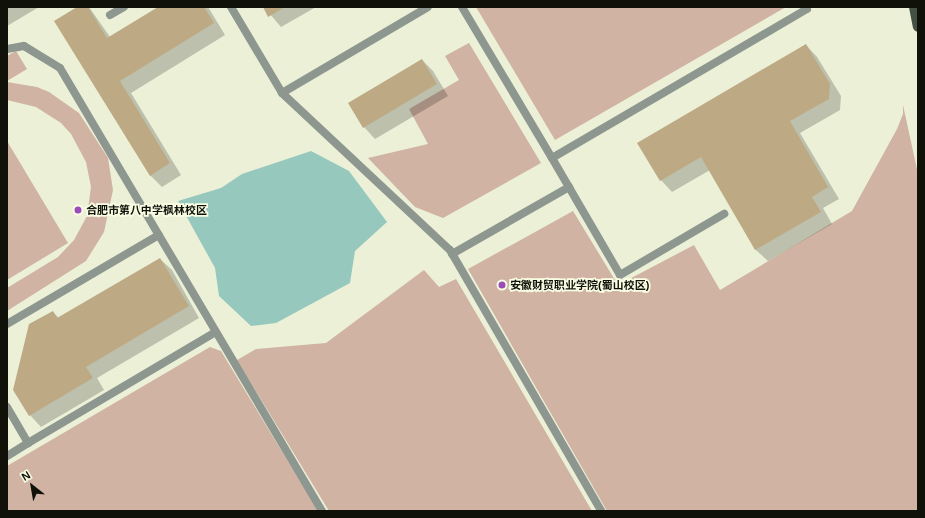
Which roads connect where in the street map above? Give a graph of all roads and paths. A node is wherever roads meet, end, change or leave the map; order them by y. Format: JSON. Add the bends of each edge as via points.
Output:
{"nodes":[{"id":1,"x":124,"y":7,"type":"edge"},
{"id":2,"x":231,"y":7,"type":"edge"},
{"id":3,"x":428,"y":7,"type":"edge"},
{"id":4,"x":462,"y":7,"type":"edge"},
{"id":5,"x":806,"y":7,"type":"edge"},
{"id":6,"x":914,"y":7,"type":"edge"},
{"id":7,"x":110,"y":15,"type":"dead end"},
{"id":8,"x":918,"y":27,"type":"edge"},
{"id":9,"x":7,"y":49,"type":"edge"},
{"id":10,"x":282,"y":93,"type":"junction"},
{"id":11,"x":552,"y":158,"type":"junction"},
{"id":12,"x":569,"y":187,"type":"junction"},
{"id":13,"x":724,"y":214,"type":"dead end"},
{"id":14,"x":159,"y":235,"type":"junction"},
{"id":15,"x":452,"y":254,"type":"junction"},
{"id":16,"x":7,"y":324,"type":"edge"},
{"id":17,"x":216,"y":332,"type":"junction"},
{"id":18,"x":7,"y":407,"type":"edge"},
{"id":19,"x":28,"y":443,"type":"junction"},
{"id":20,"x":7,"y":456,"type":"edge"},
{"id":21,"x":322,"y":511,"type":"edge"},
{"id":22,"x":601,"y":511,"type":"edge"}],
"edges":[{"from":1,"to":7,"type":"lane"},
{"from":2,"to":10,"type":"lane"},
{"from":3,"to":10,"type":"lane"},
{"from":4,"to":11,"type":"lane"},
{"from":5,"to":11,"type":"lane","via":[[807,9]]},
{"from":6,"to":8,"type":"main road"},
{"from":9,"to":14,"type":"lane","via":[[24,46],[60,68]]},
{"from":10,"to":15,"type":"lane"},
{"from":11,"to":12,"type":"lane"},
{"from":12,"to":13,"type":"lane","via":[[620,275]]},
{"from":12,"to":15,"type":"lane"},
{"from":14,"to":16,"type":"lane"},
{"from":14,"to":17,"type":"lane"},
{"from":15,"to":22,"type":"lane"},
{"from":17,"to":19,"type":"lane"},
{"from":17,"to":21,"type":"lane"},
{"from":18,"to":19,"type":"lane"},
{"from":19,"to":20,"type":"lane"}]}
